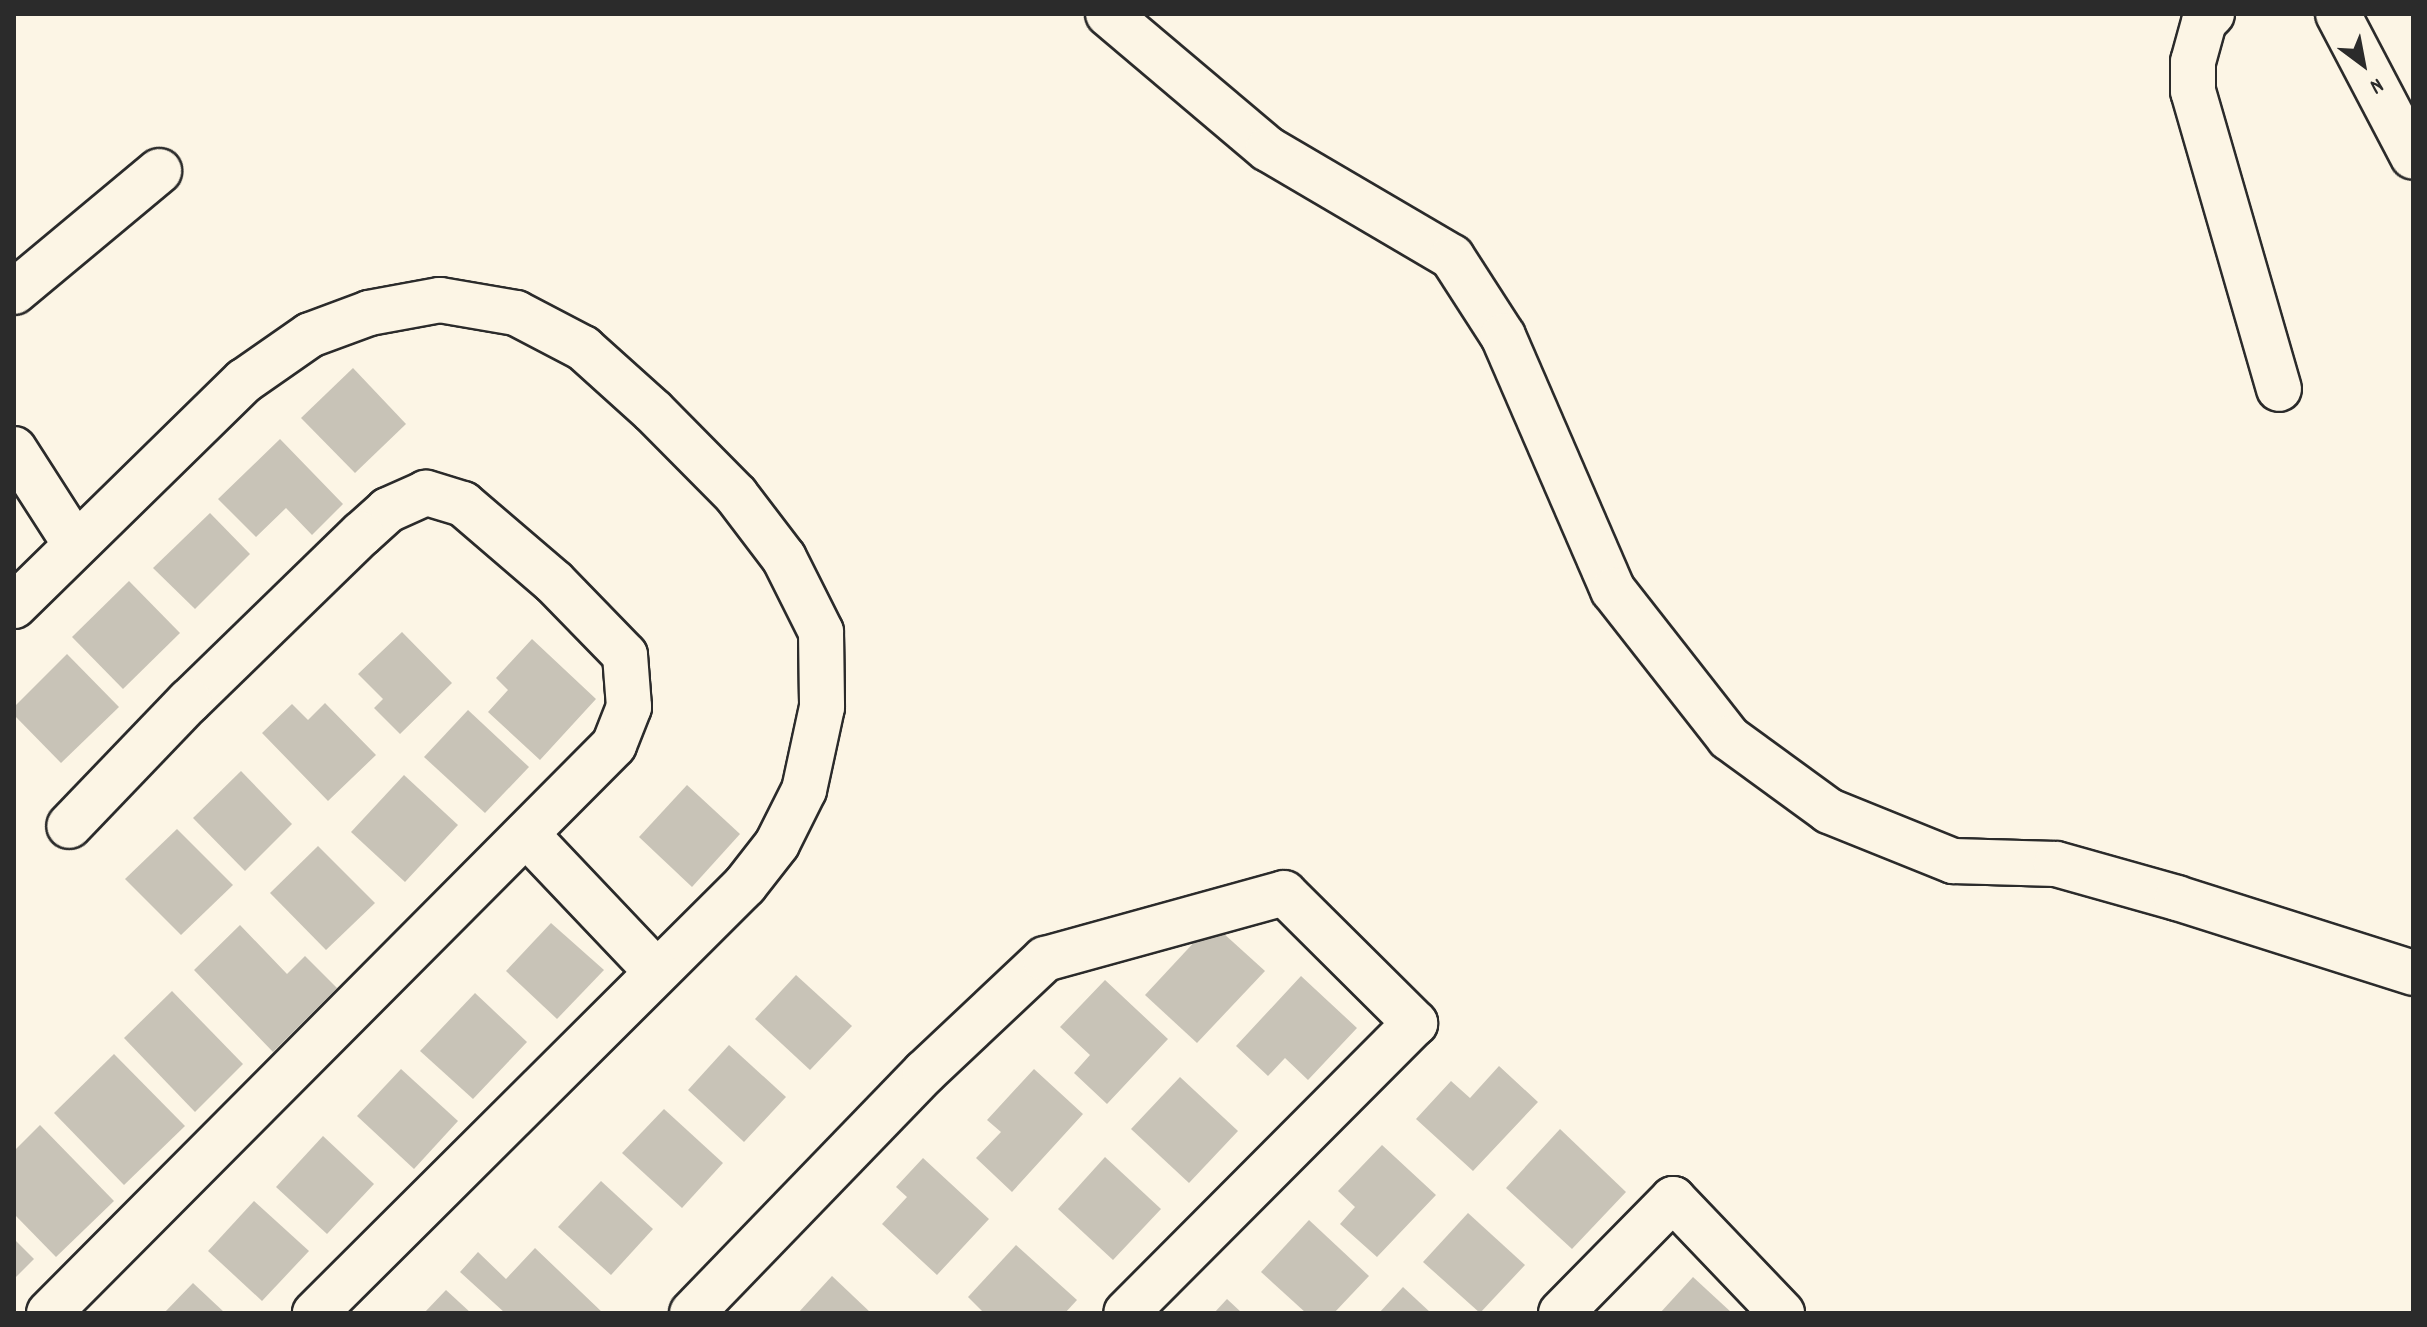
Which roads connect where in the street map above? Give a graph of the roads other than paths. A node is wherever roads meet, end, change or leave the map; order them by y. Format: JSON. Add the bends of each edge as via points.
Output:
{"nodes":[{"id":1,"x":1108,"y":14,"type":"edge"},
{"id":2,"x":2212,"y":14,"type":"edge"},
{"id":3,"x":2338,"y":14,"type":"edge"},
{"id":4,"x":2413,"y":157,"type":"edge"},
{"id":5,"x":159,"y":171,"type":"dead end"},
{"id":6,"x":14,"y":292,"type":"edge"},
{"id":7,"x":2279,"y":389,"type":"dead end"},
{"id":8,"x":14,"y":449,"type":"edge"},
{"id":9,"x":75,"y":544,"type":"junction"},
{"id":10,"x":14,"y":606,"type":"edge"},
{"id":11,"x":69,"y":826,"type":"dead end"},
{"id":12,"x":526,"y":834,"type":"junction"},
{"id":13,"x":656,"y":971,"type":"junction"},
{"id":14,"x":2413,"y":973,"type":"edge"},
{"id":15,"x":49,"y":1313,"type":"edge"},
{"id":16,"x":315,"y":1313,"type":"edge"},
{"id":17,"x":692,"y":1313,"type":"edge"},
{"id":18,"x":1126,"y":1313,"type":"edge"},
{"id":19,"x":1561,"y":1313,"type":"edge"},
{"id":20,"x":1782,"y":1313,"type":"edge"}],
"edges":[{"from":1,"to":14,"type":"street","via":[[1268,149],[1452,257],[1503,336],[1613,590],[1729,738],[1829,811],[1953,861],[2056,864]]},
{"from":2,"to":7,"type":"street","via":[[2204,22],[2193,62],[2193,91]]},
{"from":3,"to":4,"type":"street"},
{"from":5,"to":6,"type":"street"},
{"from":8,"to":9,"type":"street"},
{"from":9,"to":10,"type":"street"},
{"from":9,"to":13,"type":"street","via":[[244,381],[310,335],[369,313],[440,300],[516,313],[583,348],[736,495],[784,558],[821,632],[822,707],[804,790],[777,844],[745,885]]},
{"from":11,"to":12,"type":"street","via":[[361,534],[388,510],[426,493],[463,504],[554,582],[625,655],[629,707],[614,745]]},
{"from":12,"to":13,"type":"street"},
{"from":12,"to":15,"type":"street"},
{"from":13,"to":16,"type":"street"},
{"from":17,"to":18,"type":"street","via":[[925,1072],[1045,959],[1284,893],[1415,1023]]},
{"from":19,"to":20,"type":"street","via":[[1673,1199]]}]}
